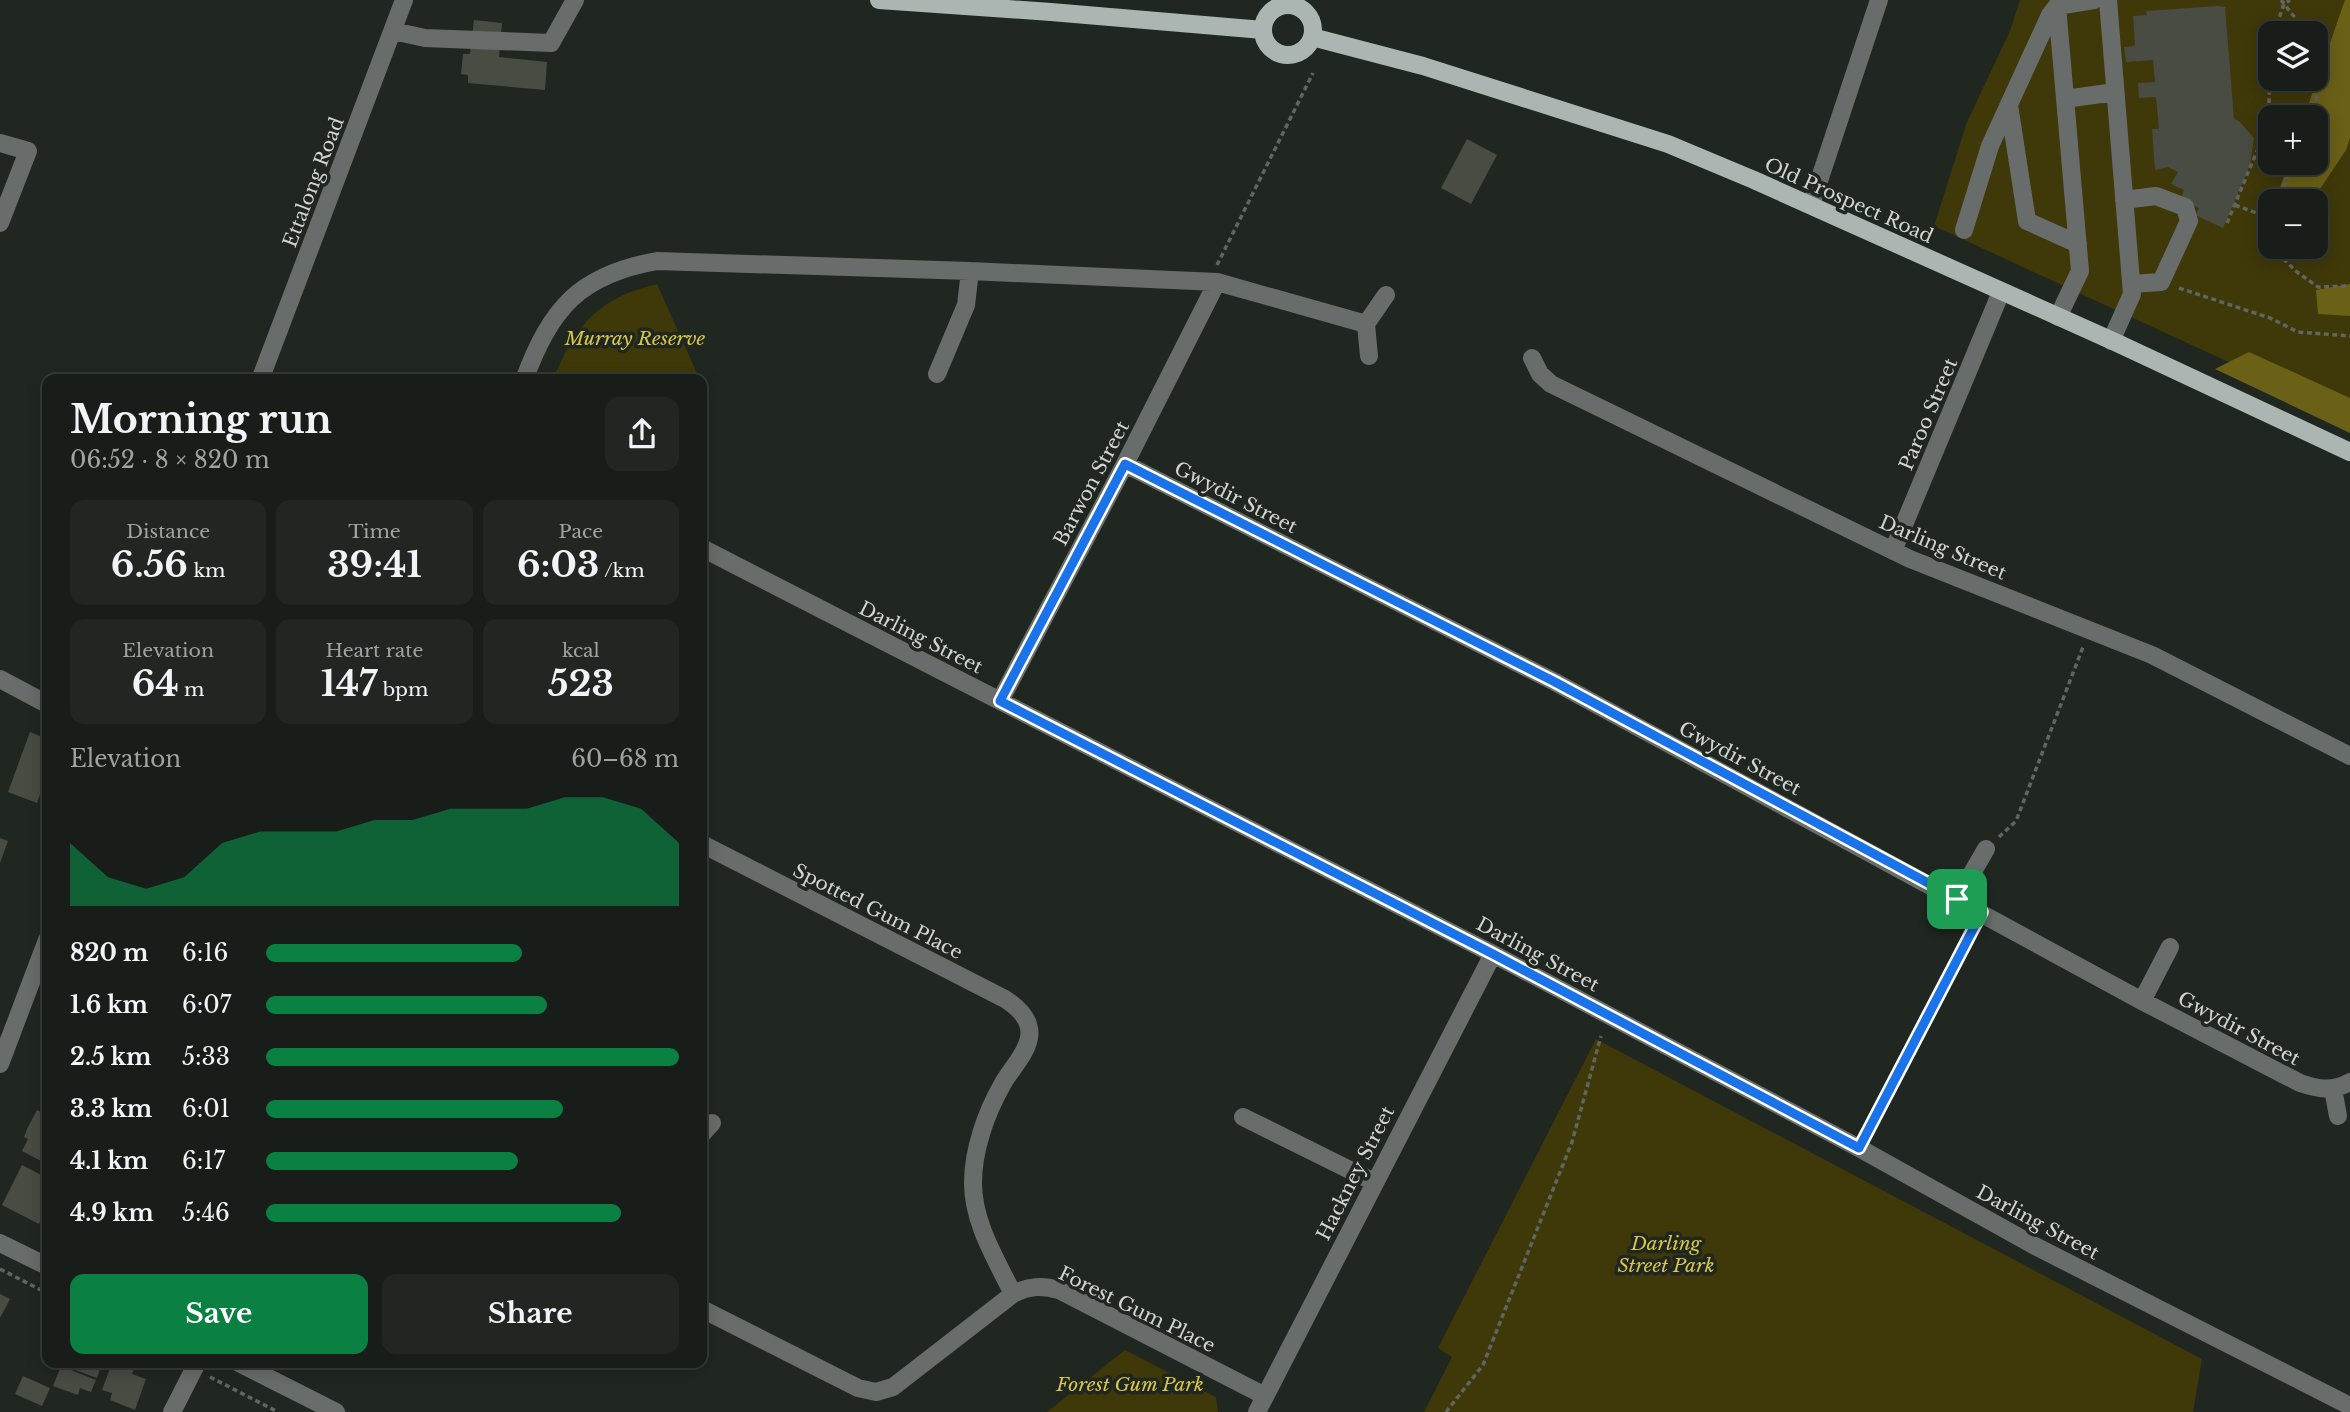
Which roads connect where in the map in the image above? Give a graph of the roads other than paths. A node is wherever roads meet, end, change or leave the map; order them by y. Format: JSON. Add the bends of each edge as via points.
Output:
{"nodes":[{"id":1,"x":404,"y":0,"type":"edge"},
{"id":2,"x":575,"y":0,"type":"edge"},
{"id":3,"x":879,"y":0,"type":"edge"},
{"id":4,"x":1879,"y":0,"type":"edge"},
{"id":5,"x":2094,"y":0,"type":"edge"},
{"id":6,"x":2108,"y":0,"type":"edge"},
{"id":7,"x":1292,"y":2,"type":"edge"},
{"id":8,"x":2057,"y":6,"type":"junction"},
{"id":9,"x":1263,"y":30,"type":"junction"},
{"id":10,"x":393,"y":31,"type":"junction"},
{"id":11,"x":1312,"y":37,"type":"junction"},
{"id":12,"x":2115,"y":92,"type":"junction"},
{"id":13,"x":2065,"y":99,"type":"junction"},
{"id":14,"x":2009,"y":105,"type":"junction"},
{"id":15,"x":0,"y":144,"type":"edge"},
{"id":16,"x":2124,"y":200,"type":"junction"},
{"id":17,"x":1811,"y":205,"type":"junction"},
{"id":18,"x":0,"y":223,"type":"edge"},
{"id":19,"x":1964,"y":230,"type":"dead end"},
{"id":20,"x":2078,"y":244,"type":"junction"},
{"id":21,"x":970,"y":271,"type":"junction"},
{"id":22,"x":1213,"y":282,"type":"junction"},
{"id":23,"x":2131,"y":284,"type":"junction"},
{"id":24,"x":2001,"y":292,"type":"junction"},
{"id":25,"x":1385,"y":295,"type":"dead end"},
{"id":26,"x":2059,"y":317,"type":"junction"},
{"id":27,"x":1366,"y":324,"type":"junction"},
{"id":28,"x":2111,"y":341,"type":"junction"},
{"id":29,"x":1369,"y":356,"type":"dead end"},
{"id":30,"x":1532,"y":358,"type":"dead end"},
{"id":31,"x":262,"y":374,"type":"edge"},
{"id":32,"x":527,"y":374,"type":"edge"},
{"id":33,"x":937,"y":374,"type":"dead end"},
{"id":34,"x":2350,"y":452,"type":"edge"},
{"id":35,"x":1125,"y":464,"type":"junction"},
{"id":36,"x":707,"y":551,"type":"edge"},
{"id":37,"x":1893,"y":551,"type":"junction"},
{"id":38,"x":0,"y":680,"type":"edge"},
{"id":39,"x":42,"y":701,"type":"edge"},
{"id":40,"x":1000,"y":701,"type":"junction"},
{"id":41,"x":2350,"y":756,"type":"edge"},
{"id":42,"x":707,"y":847,"type":"edge"},
{"id":43,"x":1986,"y":849,"type":"road end"},
{"id":44,"x":1957,"y":899,"type":"junction"},
{"id":45,"x":2170,"y":947,"type":"dead end"},
{"id":46,"x":42,"y":953,"type":"edge"},
{"id":47,"x":1493,"y":954,"type":"junction"},
{"id":48,"x":2141,"y":1000,"type":"junction"},
{"id":49,"x":0,"y":1064,"type":"edge"},
{"id":50,"x":2342,"y":1086,"type":"edge"},
{"id":51,"x":1243,"y":1116,"type":"dead end"},
{"id":52,"x":2338,"y":1116,"type":"dead end"},
{"id":53,"x":1374,"y":1182,"type":"junction"},
{"id":54,"x":0,"y":1242,"type":"edge"},
{"id":55,"x":42,"y":1263,"type":"edge"},
{"id":56,"x":1013,"y":1294,"type":"junction"},
{"id":57,"x":707,"y":1312,"type":"edge"},
{"id":58,"x":194,"y":1368,"type":"edge"},
{"id":59,"x":249,"y":1368,"type":"edge"},
{"id":60,"x":1261,"y":1404,"type":"edge"},
{"id":61,"x":2350,"y":1406,"type":"edge"},
{"id":62,"x":172,"y":1412,"type":"edge"},
{"id":63,"x":336,"y":1412,"type":"edge"}],
"edges":[{"from":1,"to":10,"type":"street","name":"Ettalong Road"},
{"from":2,"to":10,"type":"street","via":[[551,43],[425,38]]},
{"from":3,"to":9,"type":"main road"},
{"from":4,"to":17,"type":"street"},
{"from":5,"to":8,"type":"street"},
{"from":6,"to":12,"type":"street"},
{"from":7,"to":9,"type":"main road","via":[[1275,8]]},
{"from":7,"to":11,"type":"main road","via":[[1307,13]]},
{"from":8,"to":13,"type":"street"},
{"from":8,"to":14,"type":"street"},
{"from":9,"to":11,"type":"main road","via":[[1269,46],[1284,54],[1301,51]]},
{"from":10,"to":31,"type":"street","name":"Ettalong Road"},
{"from":11,"to":17,"type":"main road","name":"Old Prospect Road","via":[[1435,70],[1668,144]]},
{"from":12,"to":13,"type":"street"},
{"from":12,"to":16,"type":"street"},
{"from":13,"to":20,"type":"street"},
{"from":14,"to":19,"type":"street","via":[[1990,146]]},
{"from":14,"to":20,"type":"street","via":[[2027,221]]},
{"from":15,"to":18,"type":"street","via":[[27,150]]},
{"from":16,"to":23,"type":"street"},
{"from":16,"to":23,"type":"street","via":[[2156,196],[2185,207],[2189,221],[2161,282]]},
{"from":17,"to":24,"type":"main road","name":"Old Prospect Road"},
{"from":20,"to":26,"type":"street","via":[[2080,271]]},
{"from":21,"to":22,"type":"street"},
{"from":21,"to":32,"type":"street","via":[[676,260],[639,264],[607,274],[568,301],[547,327]]},
{"from":21,"to":33,"type":"street","via":[[966,306]]},
{"from":22,"to":27,"type":"street"},
{"from":22,"to":35,"type":"street","name":"Barwon Street"},
{"from":23,"to":28,"type":"street","via":[[2132,294]]},
{"from":24,"to":26,"type":"main road","name":"Old Prospect Road"},
{"from":24,"to":37,"type":"street","name":"Paroo Street"},
{"from":25,"to":27,"type":"street"},
{"from":26,"to":28,"type":"main road","name":"Old Prospect Road"},
{"from":27,"to":29,"type":"street"},
{"from":28,"to":34,"type":"main road","name":"Old Prospect Road"},
{"from":30,"to":37,"type":"street","name":"Darling Street","via":[[1551,384]]},
{"from":35,"to":40,"type":"street","name":"Barwon Street"},
{"from":35,"to":44,"type":"street","name":"Gwydir Street","via":[[1555,682]]},
{"from":36,"to":40,"type":"street","name":"Darling Street"},
{"from":37,"to":41,"type":"street","name":"Darling Street","via":[[2152,655]]},
{"from":38,"to":39,"type":"street"},
{"from":40,"to":47,"type":"street","name":"Darling Street"},
{"from":42,"to":56,"type":"street","name":"Spotted Gum Place","via":[[1005,999],[1034,1022],[1026,1048],[1002,1084],[984,1126],[973,1183],[978,1220]]},
{"from":43,"to":44,"type":"street"},
{"from":44,"to":48,"type":"street","name":"Gwydir Street"},
{"from":45,"to":48,"type":"street"},
{"from":46,"to":49,"type":"street"},
{"from":47,"to":53,"type":"street","name":"Hackney Street"},
{"from":47,"to":61,"type":"street","name":"Darling Street","via":[[2035,1246]]},
{"from":48,"to":50,"type":"street","name":"Gwydir Street","via":[[2300,1083],[2322,1089]]},
{"from":50,"to":52,"type":"street","name":"Gwydir Street"},
{"from":51,"to":53,"type":"street"},
{"from":53,"to":60,"type":"street","name":"Hackney Street"},
{"from":54,"to":55,"type":"street"},
{"from":56,"to":57,"type":"street","name":"Forest Gum Place","via":[[893,1387],[876,1392],[858,1388]]},
{"from":56,"to":60,"type":"street","name":"Forest Gum Place","via":[[1035,1286],[1059,1290]]},
{"from":58,"to":62,"type":"street"},
{"from":59,"to":63,"type":"street"}]}
